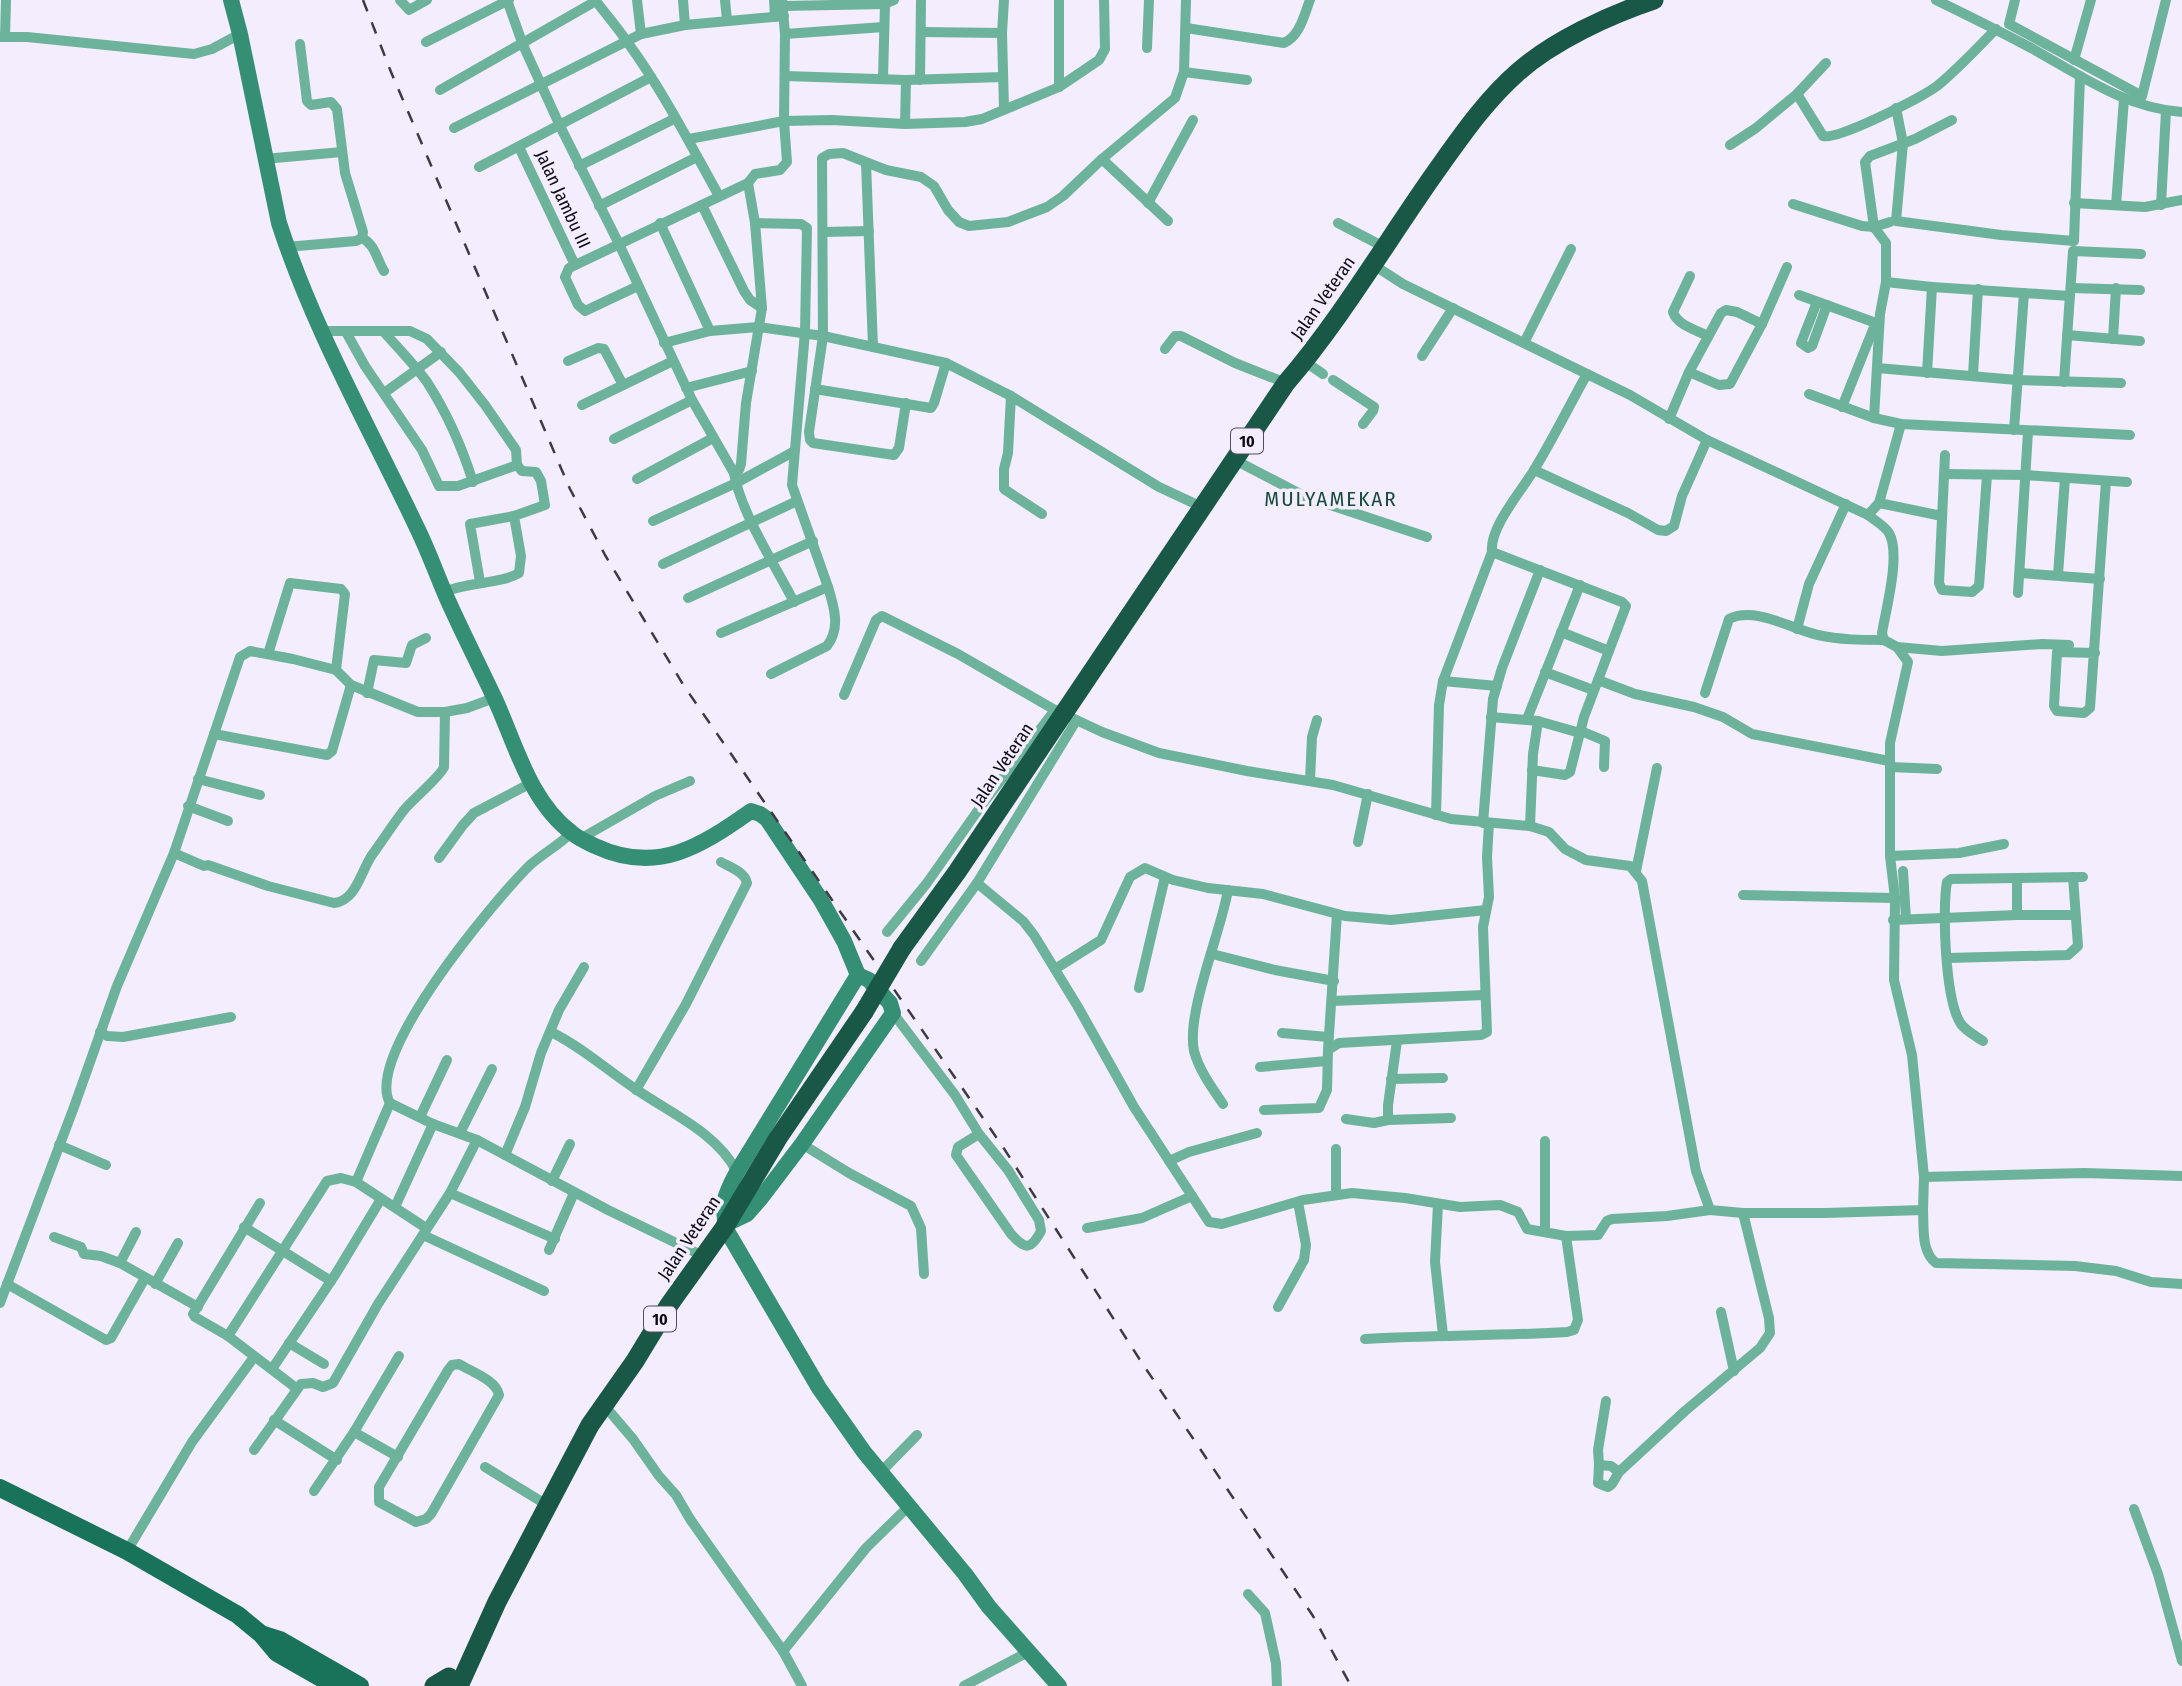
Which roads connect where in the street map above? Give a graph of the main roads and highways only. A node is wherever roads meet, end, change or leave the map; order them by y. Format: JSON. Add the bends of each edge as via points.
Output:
{"nodes":[{"id":1,"x":1654,"y":0,"type":"edge"},
{"id":2,"x":0,"y":1488,"type":"edge"},
{"id":3,"x":261,"y":1634,"type":"junction"},
{"id":4,"x":446,"y":1684,"type":"edge"},
{"id":5,"x":335,"y":1686,"type":"edge"},
{"id":6,"x":360,"y":1686,"type":"edge"}],
"edges":[{"from":1,"to":4,"type":"highway","name":"Jalan Veteran","number":"10","bridge":true,"via":[[1556,45],[1520,70],[1487,103],[1286,383],[1065,715],[902,948],[604,1405],[480,1639]]},
{"from":2,"to":3,"type":"main road","via":[[127,1551],[238,1615]]},
{"from":3,"to":5,"type":"main road","via":[[277,1653]]},
{"from":3,"to":6,"type":"main road","via":[[280,1640]]}]}
